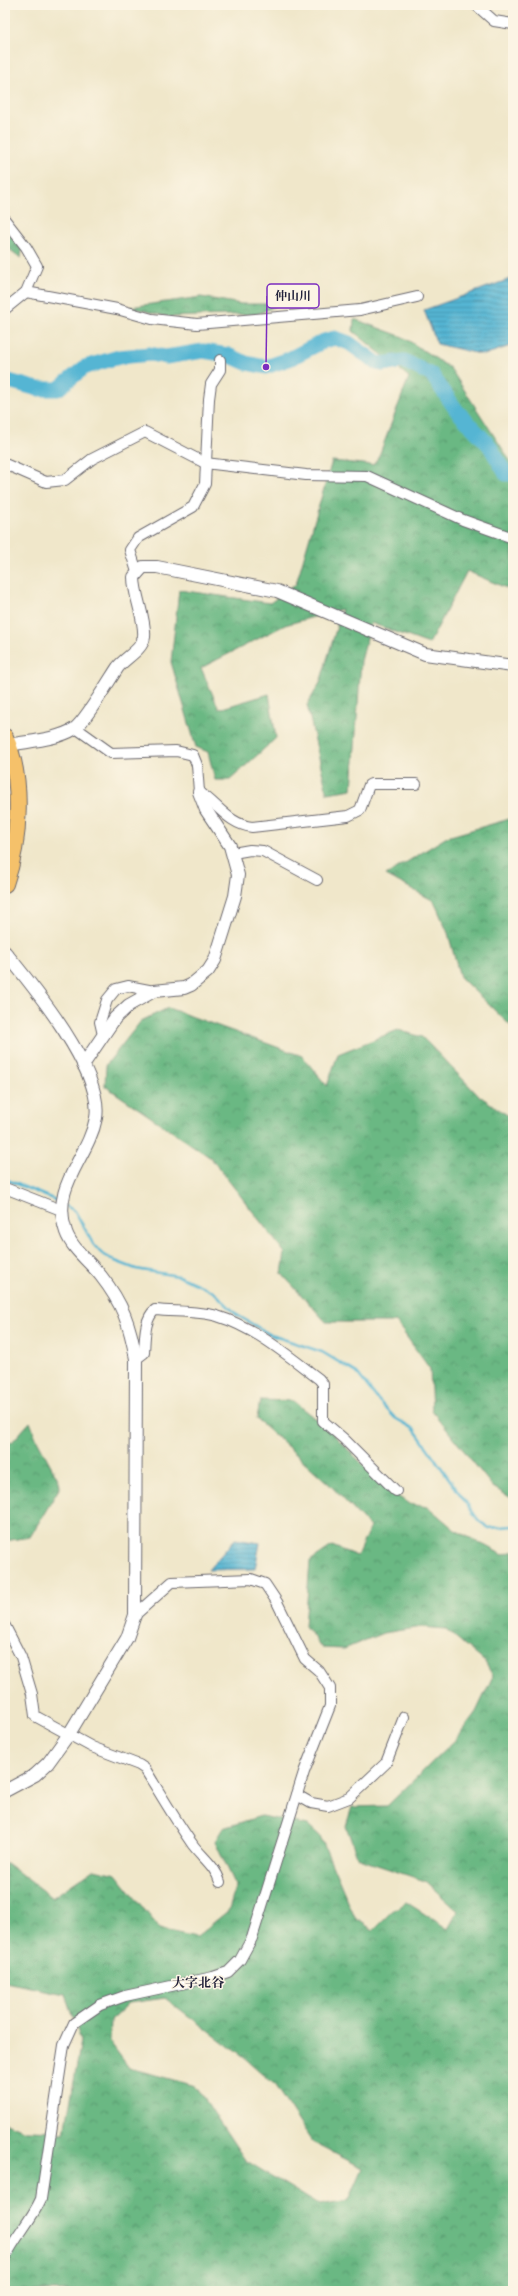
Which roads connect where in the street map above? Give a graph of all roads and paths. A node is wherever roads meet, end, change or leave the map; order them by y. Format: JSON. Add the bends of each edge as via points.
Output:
{"nodes":[{"id":1,"x":476,"y":5,"type":"edge"},
{"id":2,"x":513,"y":24,"type":"edge"},
{"id":3,"x":5,"y":220,"type":"edge"},
{"id":4,"x":26,"y":292,"type":"junction"},
{"id":5,"x":417,"y":297,"type":"dead end"},
{"id":6,"x":7,"y":304,"type":"edge"},
{"id":7,"x":220,"y":360,"type":"dead end"},
{"id":8,"x":205,"y":463,"type":"junction"},
{"id":9,"x":5,"y":464,"type":"edge"},
{"id":10,"x":513,"y":538,"type":"edge"},
{"id":11,"x":138,"y":572,"type":"junction"},
{"id":12,"x":513,"y":666,"type":"edge"},
{"id":13,"x":76,"y":728,"type":"junction"},
{"id":14,"x":6,"y":744,"type":"edge"},
{"id":15,"x":416,"y":784,"type":"dead end"},
{"id":16,"x":199,"y":792,"type":"junction"},
{"id":17,"x":233,"y":853,"type":"junction"},
{"id":18,"x":317,"y":880,"type":"dead end"},
{"id":19,"x":5,"y":884,"type":"edge"},
{"id":20,"x":5,"y":952,"type":"edge"},
{"id":21,"x":154,"y":991,"type":"junction"},
{"id":22,"x":103,"y":1035,"type":"junction"},
{"id":23,"x":83,"y":1065,"type":"junction"},
{"id":24,"x":5,"y":1188,"type":"edge"},
{"id":25,"x":61,"y":1210,"type":"junction"},
{"id":26,"x":136,"y":1358,"type":"junction"},
{"id":27,"x":396,"y":1492,"type":"dead end"},
{"id":28,"x":134,"y":1615,"type":"junction"},
{"id":29,"x":5,"y":1626,"type":"edge"},
{"id":30,"x":404,"y":1717,"type":"dead end"},
{"id":31,"x":69,"y":1734,"type":"junction"},
{"id":32,"x":5,"y":1791,"type":"edge"},
{"id":33,"x":297,"y":1795,"type":"junction"},
{"id":34,"x":220,"y":1882,"type":"dead end"},
{"id":35,"x":5,"y":2258,"type":"edge"}],
"edges":[{"from":1,"to":2,"type":"street","via":[[494,21]]},
{"from":3,"to":4,"type":"street","via":[[37,266]]},
{"from":4,"to":5,"type":"street","via":[[117,309],[152,319],[197,324],[360,310]]},
{"from":4,"to":6,"type":"street"},
{"from":7,"to":8,"type":"street","via":[[220,370],[211,384]]},
{"from":8,"to":9,"type":"street","via":[[145,432],[92,459],[65,480],[46,482]]},
{"from":8,"to":10,"type":"street","via":[[306,475],[367,476],[463,520]]},
{"from":8,"to":11,"type":"street","via":[[205,484],[193,507],[138,538],[130,550]]},
{"from":11,"to":12,"type":"street","via":[[143,567],[157,567],[277,592],[425,654]]},
{"from":11,"to":13,"type":"street","via":[[134,577],[134,587],[144,638],[139,647],[120,665]]},
{"from":13,"to":14,"type":"street","via":[[64,734]]},
{"from":13,"to":16,"type":"street","via":[[111,753],[176,751],[193,755],[197,765]]},
{"from":14,"to":19,"type":"main road","via":[[14,766],[19,825],[13,862]]},
{"from":15,"to":16,"type":"street","via":[[371,784],[360,810],[348,816],[252,827],[240,825],[226,816],[212,800]]},
{"from":16,"to":17,"type":"street","via":[[206,810]]},
{"from":17,"to":18,"type":"street","via":[[250,850],[263,852]]},
{"from":17,"to":21,"type":"street","via":[[238,884],[215,960],[208,971],[191,985]]},
{"from":20,"to":23,"type":"street","via":[[48,1004]]},
{"from":21,"to":22,"type":"street","via":[[129,1005],[115,1018]]},
{"from":21,"to":22,"type":"street","via":[[128,986],[116,989],[107,1000],[100,1022]]},
{"from":22,"to":23,"type":"street"},
{"from":23,"to":25,"type":"street","via":[[96,1098],[96,1118],[66,1185]]},
{"from":24,"to":25,"type":"street"},
{"from":25,"to":26,"type":"street","via":[[66,1232],[78,1251],[102,1276],[122,1308],[130,1326]]},
{"from":26,"to":27,"type":"street","via":[[144,1353],[146,1328],[155,1310],[216,1316],[269,1341],[319,1379],[323,1384],[323,1421]]},
{"from":26,"to":28,"type":"street"},
{"from":28,"to":31,"type":"street","via":[[127,1638]]},
{"from":28,"to":33,"type":"street","via":[[172,1582],[251,1579],[265,1584],[271,1590],[305,1659],[319,1670],[330,1688],[330,1706]]},
{"from":29,"to":31,"type":"street","via":[[21,1657],[32,1694],[35,1716]]},
{"from":30,"to":33,"type":"street","via":[[386,1762],[349,1798],[328,1806],[311,1803]]},
{"from":31,"to":32,"type":"street","via":[[35,1775]]},
{"from":31,"to":34,"type":"street","via":[[92,1747],[145,1769]]},
{"from":33,"to":35,"type":"street","via":[[252,1938],[240,1960],[228,1972],[213,1977],[100,2004],[74,2023],[64,2045],[41,2200]]}]}
